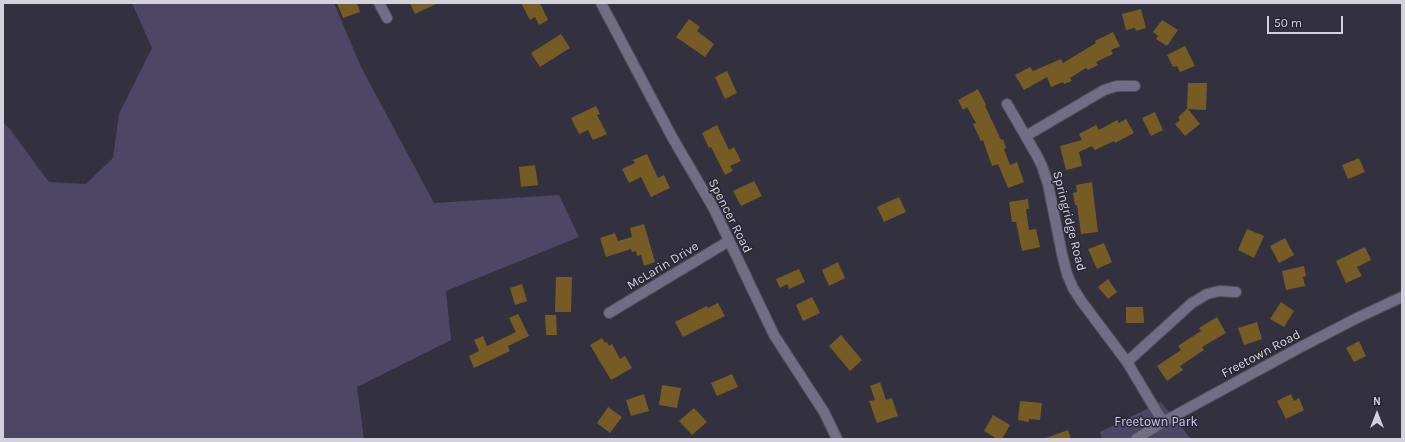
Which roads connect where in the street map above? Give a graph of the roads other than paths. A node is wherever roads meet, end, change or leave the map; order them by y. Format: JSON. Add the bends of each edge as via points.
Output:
{"nodes":[{"id":1,"x":379,"y":3,"type":"edge"},
{"id":2,"x":601,"y":3,"type":"edge"},
{"id":3,"x":387,"y":18,"type":"dead end"},
{"id":4,"x":1135,"y":86,"type":"dead end"},
{"id":5,"x":1007,"y":104,"type":"dead end"},
{"id":6,"x":1026,"y":136,"type":"junction"},
{"id":7,"x":729,"y":241,"type":"junction"},
{"id":8,"x":1236,"y":292,"type":"dead end"},
{"id":9,"x":1402,"y":297,"type":"edge"},
{"id":10,"x":609,"y":313,"type":"dead end"},
{"id":11,"x":1127,"y":362,"type":"junction"},
{"id":12,"x":1163,"y":422,"type":"junction"},
{"id":13,"x":838,"y":439,"type":"edge"},
{"id":14,"x":1136,"y":439,"type":"edge"}],
"edges":[{"from":1,"to":3,"type":"street"},
{"from":2,"to":7,"type":"street","name":"Spencer Road"},
{"from":4,"to":6,"type":"street","via":[[1117,86],[1104,90]]},
{"from":5,"to":6,"type":"street","name":"Springridge Road"},
{"from":6,"to":11,"type":"street","name":"Springridge Road","via":[[1048,184],[1062,254],[1073,288]]},
{"from":7,"to":10,"type":"street","name":"McLarin Drive"},
{"from":7,"to":13,"type":"street","name":"Spencer Road","via":[[774,335],[824,412]]},
{"from":8,"to":11,"type":"street","via":[[1219,291],[1207,294],[1192,303]]},
{"from":9,"to":12,"type":"street","name":"Freetown Road","via":[[1357,318]]},
{"from":11,"to":12,"type":"street","name":"Springridge Road"},
{"from":12,"to":14,"type":"street","name":"Freetown Road"}]}
